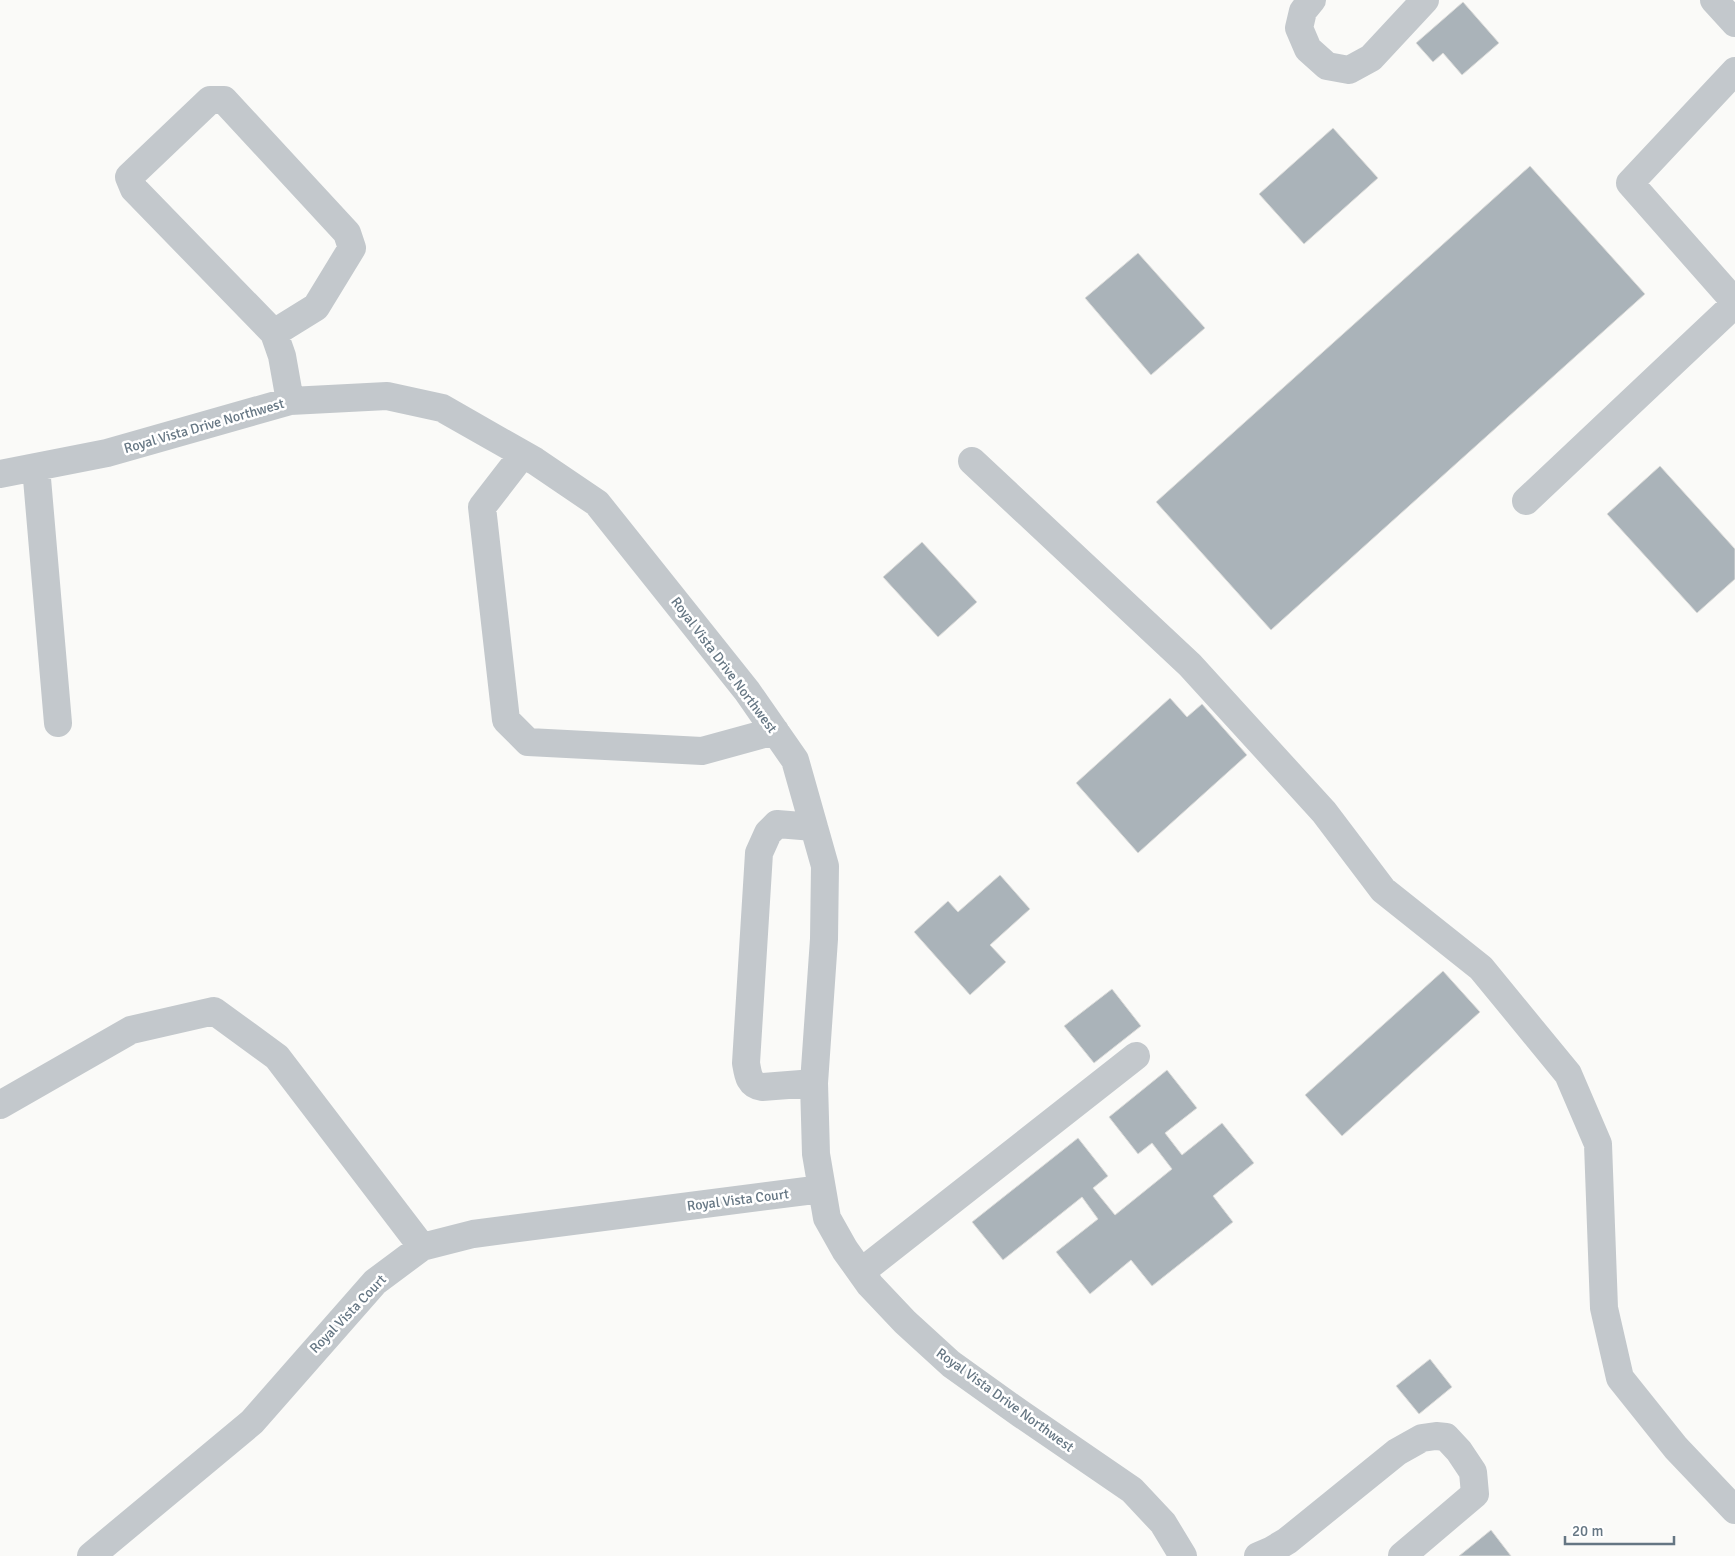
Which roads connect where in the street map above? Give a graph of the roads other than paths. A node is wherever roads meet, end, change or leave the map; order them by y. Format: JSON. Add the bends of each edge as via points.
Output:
{"nodes":[{"id":1,"x":1312,"y":0,"type":"edge"},
{"id":2,"x":1425,"y":0,"type":"edge"},
{"id":3,"x":1714,"y":0,"type":"edge"},
{"id":4,"x":1735,"y":23,"type":"edge"},
{"id":5,"x":1735,"y":71,"type":"edge"},
{"id":6,"x":1735,"y":303,"type":"edge"},
{"id":7,"x":274,"y":333,"type":"junction"},
{"id":8,"x":290,"y":401,"type":"junction"},
{"id":9,"x":523,"y":454,"type":"junction"},
{"id":10,"x":972,"y":461,"type":"dead end"},
{"id":11,"x":36,"y":467,"type":"junction"},
{"id":12,"x":0,"y":474,"type":"edge"},
{"id":13,"x":1526,"y":501,"type":"dead end"},
{"id":14,"x":58,"y":723,"type":"dead end"},
{"id":15,"x":775,"y":731,"type":"junction"},
{"id":16,"x":814,"y":827,"type":"junction"},
{"id":17,"x":1136,"y":1056,"type":"dead end"},
{"id":18,"x":814,"y":1083,"type":"junction"},
{"id":19,"x":0,"y":1106,"type":"edge"},
{"id":20,"x":822,"y":1189,"type":"junction"},
{"id":21,"x":422,"y":1248,"type":"junction"},
{"id":22,"x":861,"y":1272,"type":"junction"},
{"id":23,"x":1735,"y":1510,"type":"edge"},
{"id":24,"x":1295,"y":1548,"type":"edge"},
{"id":25,"x":91,"y":1556,"type":"edge"},
{"id":26,"x":1184,"y":1556,"type":"edge"},
{"id":27,"x":1258,"y":1556,"type":"edge"},
{"id":28,"x":1402,"y":1556,"type":"edge"}],
"edges":[{"from":1,"to":2,"type":"street","via":[[1303,11],[1299,28],[1308,49],[1327,66],[1349,70],[1371,58]]},
{"from":3,"to":4,"type":"street"},
{"from":5,"to":6,"type":"street","via":[[1630,183]]},
{"from":6,"to":13,"type":"street"},
{"from":7,"to":7,"type":"street","via":[[134,189],[129,177],[210,100],[224,100],[347,233],[352,248],[316,307]]},
{"from":7,"to":8,"type":"street","via":[[282,356]]},
{"from":8,"to":9,"type":"street","name":"Royal Vista Drive Northwest","via":[[387,396],[442,408]]},
{"from":8,"to":11,"type":"street","name":"Royal Vista Drive Northwest","via":[[107,453]]},
{"from":9,"to":15,"type":"street","name":"Royal Vista Drive Northwest","via":[[597,504],[748,691]]},
{"from":9,"to":15,"type":"street","via":[[482,507],[506,720],[528,742],[702,751]]},
{"from":10,"to":23,"type":"street","via":[[1190,665],[1324,812],[1383,890],[1481,968],[1568,1074],[1598,1144],[1604,1308],[1620,1378],[1676,1448]]},
{"from":11,"to":12,"type":"street","name":"Royal Vista Drive Northwest"},
{"from":11,"to":14,"type":"street"},
{"from":15,"to":16,"type":"street","name":"Royal Vista Drive Northwest","via":[[795,760]]},
{"from":16,"to":18,"type":"street","name":"Royal Vista Drive Northwest","via":[[826,866]]},
{"from":16,"to":18,"type":"street","via":[[777,824],[768,833],[759,852],[746,1063],[748,1077],[755,1086]]},
{"from":17,"to":22,"type":"street"},
{"from":18,"to":20,"type":"street","name":"Royal Vista Drive Northwest","via":[[816,1154]]},
{"from":19,"to":21,"type":"street","via":[[131,1030],[214,1011],[276,1058]]},
{"from":20,"to":21,"type":"street","name":"Royal Vista Court","via":[[473,1234]]},
{"from":20,"to":22,"type":"street","name":"Royal Vista Drive Northwest","via":[[827,1218]]},
{"from":21,"to":25,"type":"street","name":"Royal Vista Court","via":[[375,1282],[252,1422]]},
{"from":22,"to":26,"type":"street","name":"Royal Vista Drive Northwest","via":[[905,1322],[951,1364],[1132,1490],[1163,1523]]},
{"from":24,"to":27,"type":"street","via":[[1272,1550]]},
{"from":24,"to":28,"type":"street","via":[[1398,1452],[1422,1438],[1446,1437],[1473,1472],[1475,1494]]}]}
